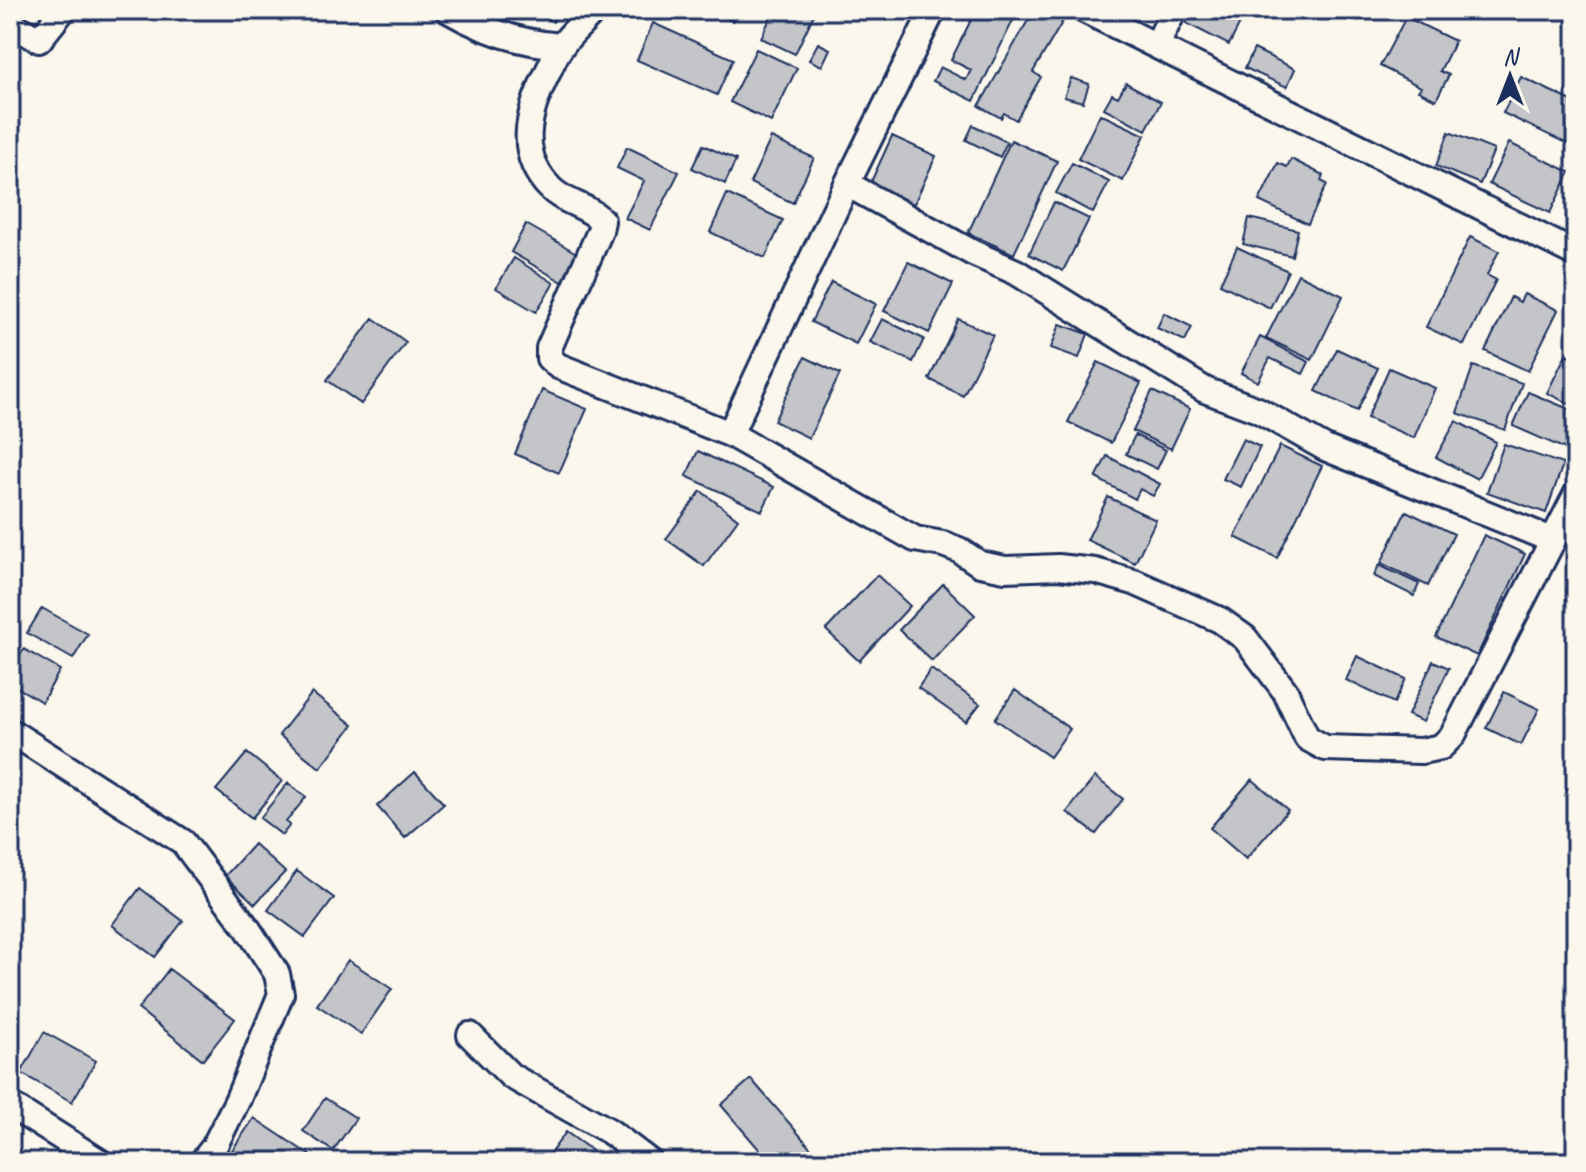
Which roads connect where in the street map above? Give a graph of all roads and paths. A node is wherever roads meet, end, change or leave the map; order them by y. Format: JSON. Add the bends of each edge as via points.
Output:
{"nodes":[{"id":1,"x":63,"y":10,"type":"edge"},
{"id":2,"x":448,"y":10,"type":"edge"},
{"id":3,"x":594,"y":10,"type":"edge"},
{"id":4,"x":933,"y":10,"type":"edge"},
{"id":5,"x":1084,"y":10,"type":"edge"},
{"id":6,"x":1174,"y":10,"type":"edge"},
{"id":7,"x":10,"y":23,"type":"edge"},
{"id":8,"x":1157,"y":45,"type":"junction"},
{"id":9,"x":561,"y":46,"type":"junction"},
{"id":10,"x":847,"y":184,"type":"junction"},
{"id":11,"x":1576,"y":254,"type":"edge"},
{"id":12,"x":730,"y":434,"type":"junction"},
{"id":13,"x":1576,"y":495,"type":"edge"},
{"id":14,"x":1552,"y":540,"type":"junction"},
{"id":15,"x":10,"y":731,"type":"edge"},
{"id":16,"x":470,"y":1035,"type":"dead end"},
{"id":17,"x":10,"y":1105,"type":"edge"},
{"id":18,"x":100,"y":1162,"type":"edge"},
{"id":19,"x":202,"y":1162,"type":"edge"},
{"id":20,"x":650,"y":1162,"type":"edge"}],
"edges":[{"from":1,"to":7,"type":"street","via":[[39,40]]},
{"from":2,"to":9,"type":"street","via":[[534,44]]},
{"from":3,"to":9,"type":"street"},
{"from":4,"to":10,"type":"street"},
{"from":5,"to":8,"type":"street"},
{"from":6,"to":8,"type":"street"},
{"from":8,"to":11,"type":"street"},
{"from":9,"to":12,"type":"street","via":[[532,104],[529,140],[536,167],[549,187],[602,221],[549,358]]},
{"from":10,"to":12,"type":"street"},
{"from":10,"to":14,"type":"street","via":[[1016,272],[1205,390],[1258,410],[1325,448]]},
{"from":12,"to":14,"type":"street","via":[[915,539],[959,550],[980,564],[1095,571],[1220,620],[1245,638],[1285,691],[1307,738],[1325,748],[1441,747],[1453,735]]},
{"from":13,"to":14,"type":"street"},
{"from":15,"to":19,"type":"street","via":[[183,842],[277,974],[281,994],[238,1099]]},
{"from":16,"to":20,"type":"street","via":[[511,1076],[609,1131]]},
{"from":17,"to":18,"type":"street"}]}
